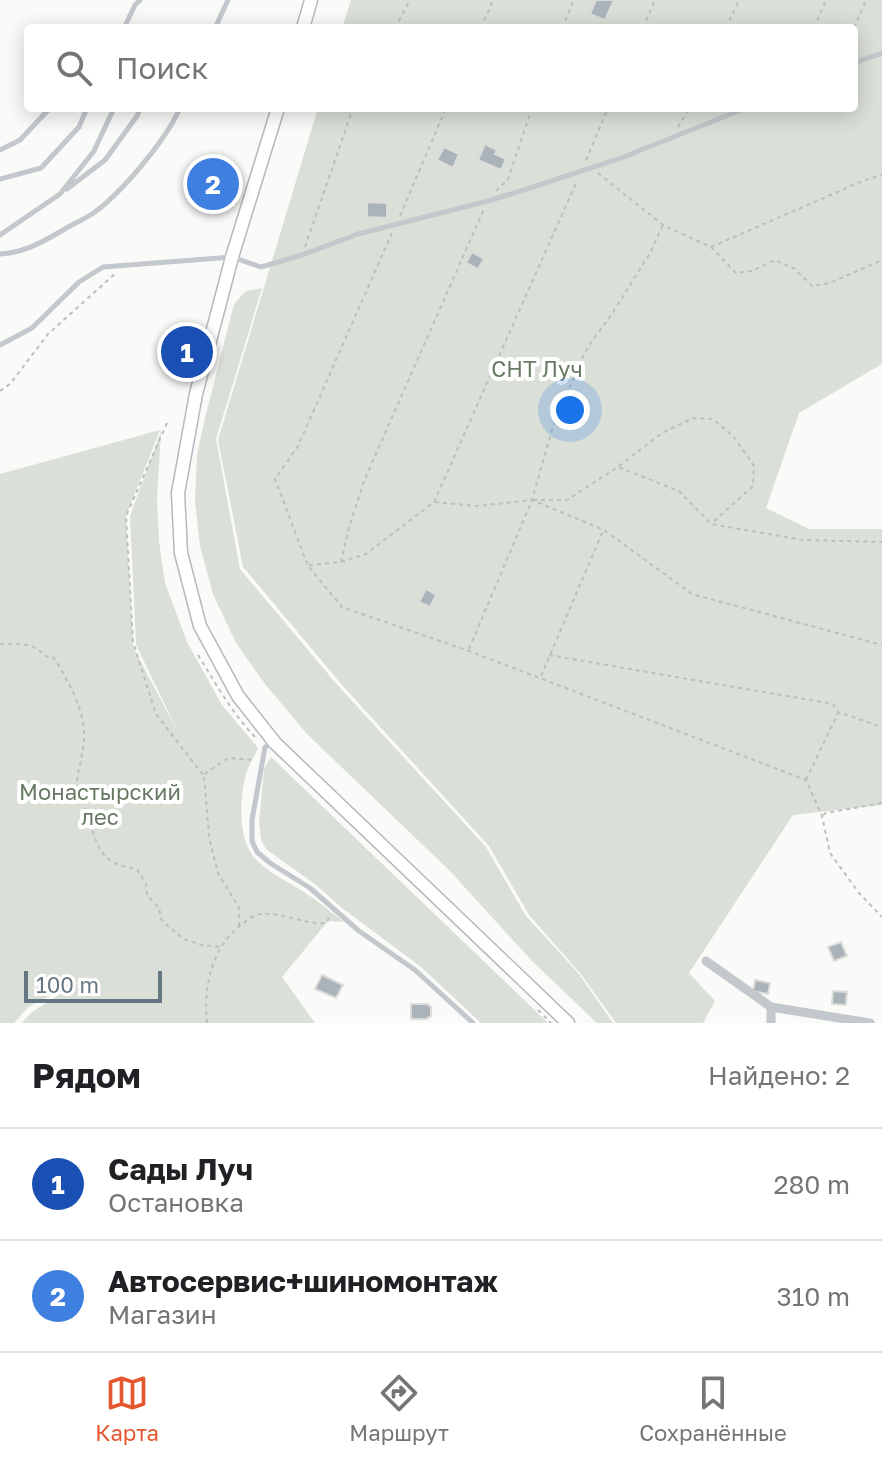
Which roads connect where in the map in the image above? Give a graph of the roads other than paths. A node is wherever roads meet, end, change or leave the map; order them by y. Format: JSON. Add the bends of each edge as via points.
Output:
{"nodes":[{"id":1,"x":140,"y":0,"type":"edge"},
{"id":2,"x":228,"y":0,"type":"edge"},
{"id":3,"x":311,"y":0,"type":"edge"},
{"id":4,"x":126,"y":24,"type":"edge"},
{"id":5,"x":217,"y":24,"type":"edge"},
{"id":6,"x":304,"y":24,"type":"edge"},
{"id":7,"x":882,"y":53,"type":"edge"},
{"id":8,"x":858,"y":62,"type":"edge"},
{"id":9,"x":46,"y":112,"type":"edge"},
{"id":10,"x":85,"y":112,"type":"edge"},
{"id":11,"x":112,"y":112,"type":"edge"},
{"id":12,"x":138,"y":112,"type":"edge"},
{"id":13,"x":178,"y":112,"type":"edge"},
{"id":14,"x":277,"y":112,"type":"edge"},
{"id":15,"x":736,"y":112,"type":"edge"},
{"id":16,"x":0,"y":150,"type":"edge"},
{"id":17,"x":0,"y":179,"type":"edge"},
{"id":18,"x":60,"y":194,"type":"junction"},
{"id":19,"x":0,"y":235,"type":"edge"},
{"id":20,"x":0,"y":254,"type":"edge"},
{"id":21,"x":232,"y":257,"type":"junction"},
{"id":22,"x":0,"y":345,"type":"edge"},
{"id":23,"x":275,"y":743,"type":"junction"},
{"id":24,"x":706,"y":961,"type":"dead end"},
{"id":25,"x":771,"y":1007,"type":"junction"},
{"id":26,"x":473,"y":1023,"type":"edge"},
{"id":27,"x":568,"y":1023,"type":"edge"},
{"id":28,"x":771,"y":1023,"type":"edge"},
{"id":29,"x":870,"y":1023,"type":"edge"}],
"edges":[{"from":1,"to":4,"type":"lane"},
{"from":2,"to":5,"type":"lane"},
{"from":3,"to":6,"type":"main road"},
{"from":7,"to":8,"type":"lane"},
{"from":9,"to":16,"type":"lane","via":[[20,140]]},
{"from":10,"to":17,"type":"lane","via":[[79,127],[41,168]]},
{"from":11,"to":18,"type":"lane","via":[[94,151]]},
{"from":12,"to":18,"type":"lane","via":[[105,160]]},
{"from":13,"to":20,"type":"lane","via":[[125,185],[95,212],[48,239]]},
{"from":14,"to":21,"type":"main road"},
{"from":15,"to":21,"type":"lane","via":[[621,158],[261,267]]},
{"from":18,"to":19,"type":"lane"},
{"from":21,"to":22,"type":"lane","via":[[103,267],[79,282],[32,328]]},
{"from":21,"to":23,"type":"main road","via":[[196,394],[178,493],[181,553],[200,626],[238,696]]},
{"from":23,"to":26,"type":"lane","via":[[265,747],[252,820],[257,852],[415,970]]},
{"from":23,"to":27,"type":"main road"},
{"from":24,"to":25,"type":"street"},
{"from":25,"to":28,"type":"street"},
{"from":25,"to":29,"type":"street"}]}
